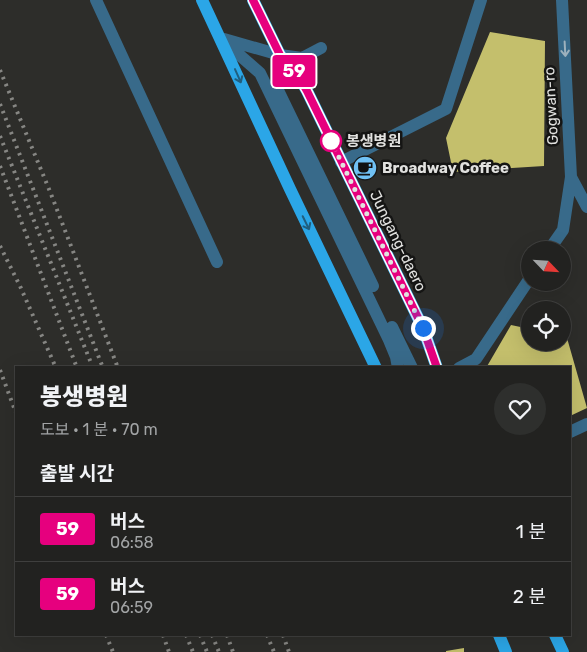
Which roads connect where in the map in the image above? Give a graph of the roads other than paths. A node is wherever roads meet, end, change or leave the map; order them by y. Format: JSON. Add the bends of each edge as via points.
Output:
{"nodes":[{"id":1,"x":96,"y":0,"type":"edge"},
{"id":2,"x":202,"y":0,"type":"edge"},
{"id":3,"x":254,"y":0,"type":"edge"},
{"id":4,"x":481,"y":0,"type":"edge"},
{"id":5,"x":562,"y":0,"type":"edge"},
{"id":6,"x":221,"y":39,"type":"junction"},
{"id":7,"x":321,"y":48,"type":"dead end"},
{"id":8,"x":280,"y":55,"type":"junction"},
{"id":9,"x":341,"y":162,"type":"junction"},
{"id":10,"x":571,"y":177,"type":"junction"},
{"id":11,"x":587,"y":207,"type":"edge"},
{"id":12,"x":555,"y":241,"type":"edge"},
{"id":13,"x":217,"y":262,"type":"dead end"},
{"id":14,"x":521,"y":291,"type":"edge"},
{"id":15,"x":375,"y":366,"type":"edge"},
{"id":16,"x":398,"y":366,"type":"edge"},
{"id":17,"x":411,"y":366,"type":"edge"},
{"id":18,"x":436,"y":366,"type":"edge"},
{"id":19,"x":463,"y":366,"type":"edge"},
{"id":20,"x":587,"y":424,"type":"edge"},
{"id":21,"x":571,"y":432,"type":"edge"},
{"id":22,"x":499,"y":636,"type":"edge"},
{"id":23,"x":555,"y":636,"type":"edge"},
{"id":24,"x":506,"y":652,"type":"edge"},
{"id":25,"x":563,"y":652,"type":"edge"}],
"edges":[{"from":1,"to":13,"type":"street"},
{"from":2,"to":6,"type":"main road"},
{"from":3,"to":8,"type":"main road","name":"Jungang-daero"},
{"from":4,"to":9,"type":"street","via":[[446,109]]},
{"from":5,"to":10,"type":"street","name":"Gogwan-ro","one_way":true},
{"from":6,"to":8,"type":"street"},
{"from":6,"to":15,"type":"main road","one_way":true},
{"from":6,"to":16,"type":"street","via":[[260,73],[389,340]]},
{"from":7,"to":8,"type":"street","via":[[302,58]]},
{"from":8,"to":9,"type":"main road","name":"Jungang-daero","via":[[307,91]]},
{"from":8,"to":17,"type":"street","via":[[276,86]]},
{"from":9,"to":18,"type":"main road","name":"Jungang-daero","via":[[423,328]]},
{"from":10,"to":11,"type":"street","name":"Gogwan-ro"},
{"from":10,"to":12,"type":"street","via":[[563,230]]},
{"from":14,"to":19,"type":"street","via":[[476,359]]},
{"from":20,"to":21,"type":"street"},
{"from":22,"to":24,"type":"main road"},
{"from":23,"to":25,"type":"main road"}]}
